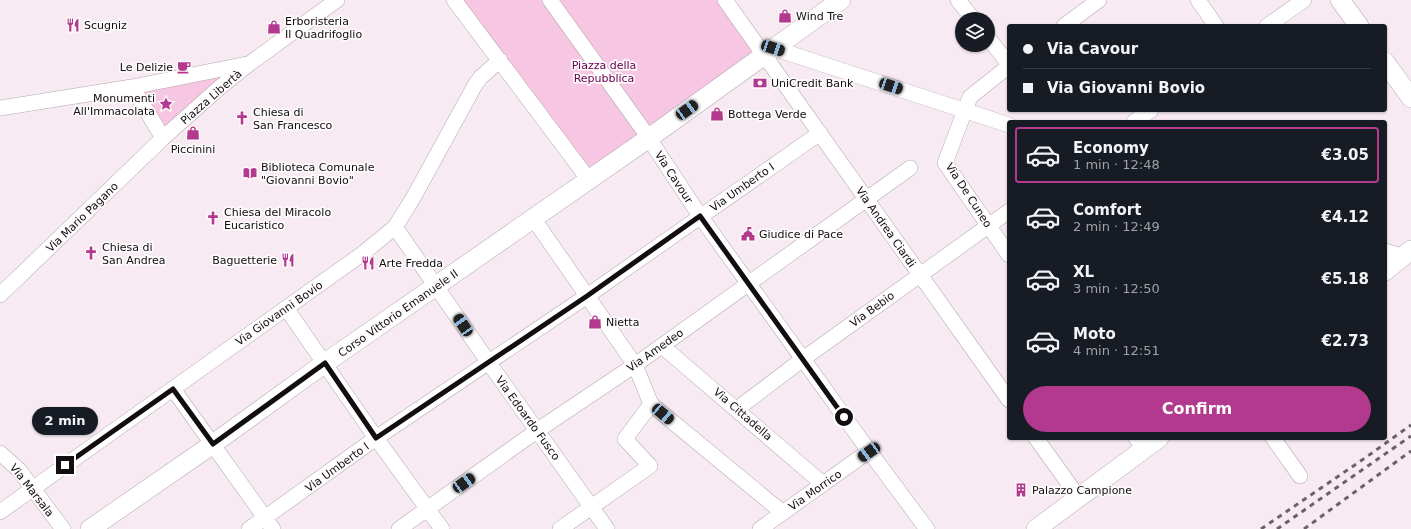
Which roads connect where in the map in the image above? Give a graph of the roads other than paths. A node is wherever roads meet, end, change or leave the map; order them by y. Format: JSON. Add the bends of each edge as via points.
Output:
{"nodes":[{"id":1,"x":337,"y":0,"type":"edge"},
{"id":2,"x":454,"y":0,"type":"edge"},
{"id":3,"x":550,"y":0,"type":"edge"},
{"id":4,"x":725,"y":0,"type":"edge"},
{"id":5,"x":841,"y":0,"type":"edge"},
{"id":6,"x":958,"y":0,"type":"edge"},
{"id":7,"x":1099,"y":0,"type":"edge"},
{"id":8,"x":1198,"y":0,"type":"edge"},
{"id":9,"x":1304,"y":0,"type":"edge"},
{"id":10,"x":1340,"y":0,"type":"edge"},
{"id":11,"x":967,"y":12,"type":"edge"},
{"id":12,"x":1081,"y":21,"type":"edge"},
{"id":13,"x":1071,"y":24,"type":"edge"},
{"id":14,"x":1215,"y":24,"type":"edge"},
{"id":15,"x":1271,"y":24,"type":"edge"},
{"id":16,"x":1358,"y":24,"type":"edge"},
{"id":17,"x":995,"y":47,"type":"edge"},
{"id":18,"x":768,"y":51,"type":"junction"},
{"id":19,"x":500,"y":60,"type":"junction"},
{"id":20,"x":1007,"y":62,"type":"edge"},
{"id":21,"x":250,"y":64,"type":"junction"},
{"id":22,"x":1387,"y":65,"type":"edge"},
{"id":23,"x":1007,"y":67,"type":"edge"},
{"id":24,"x":132,"y":87,"type":"junction"},
{"id":25,"x":1411,"y":98,"type":"edge"},
{"id":26,"x":0,"y":108,"type":"edge"},
{"id":27,"x":965,"y":110,"type":"junction"},
{"id":28,"x":1148,"y":112,"type":"edge"},
{"id":29,"x":1137,"y":120,"type":"edge"},
{"id":30,"x":1007,"y":124,"type":"edge"},
{"id":31,"x":820,"y":133,"type":"junction"},
{"id":32,"x":163,"y":138,"type":"junction"},
{"id":33,"x":649,"y":138,"type":"junction"},
{"id":34,"x":910,"y":168,"type":"dead end"},
{"id":35,"x":589,"y":180,"type":"junction"},
{"id":36,"x":868,"y":200,"type":"junction"},
{"id":37,"x":1007,"y":212,"type":"edge"},
{"id":38,"x":700,"y":216,"type":"junction"},
{"id":39,"x":534,"y":218,"type":"junction"},
{"id":40,"x":988,"y":226,"type":"junction"},
{"id":41,"x":395,"y":227,"type":"junction"},
{"id":42,"x":1387,"y":251,"type":"edge"},
{"id":43,"x":1007,"y":252,"type":"edge"},
{"id":44,"x":1409,"y":255,"type":"edge"},
{"id":45,"x":1387,"y":270,"type":"edge"},
{"id":46,"x":919,"y":275,"type":"junction"},
{"id":47,"x":748,"y":283,"type":"junction"},
{"id":48,"x":436,"y":287,"type":"junction"},
{"id":49,"x":0,"y":295,"type":"edge"},
{"id":50,"x":587,"y":296,"type":"junction"},
{"id":51,"x":286,"y":308,"type":"junction"},
{"id":52,"x":662,"y":346,"type":"junction"},
{"id":53,"x":803,"y":358,"type":"junction"},
{"id":54,"x":325,"y":363,"type":"junction"},
{"id":55,"x":489,"y":363,"type":"junction"},
{"id":56,"x":634,"y":365,"type":"junction"},
{"id":57,"x":173,"y":389,"type":"junction"},
{"id":58,"x":1007,"y":397,"type":"edge"},
{"id":59,"x":652,"y":404,"type":"junction"},
{"id":60,"x":737,"y":409,"type":"junction"},
{"id":61,"x":538,"y":430,"type":"junction"},
{"id":62,"x":376,"y":438,"type":"junction"},
{"id":63,"x":1037,"y":440,"type":"edge"},
{"id":64,"x":1152,"y":440,"type":"edge"},
{"id":65,"x":1274,"y":440,"type":"edge"},
{"id":66,"x":213,"y":444,"type":"junction"},
{"id":67,"x":1140,"y":444,"type":"edge"},
{"id":68,"x":869,"y":452,"type":"junction"},
{"id":69,"x":0,"y":453,"type":"edge"},
{"id":70,"x":1300,"y":476,"type":"dead end"},
{"id":71,"x":823,"y":484,"type":"junction"},
{"id":72,"x":33,"y":488,"type":"junction"},
{"id":73,"x":1079,"y":498,"type":"junction"},
{"id":74,"x":592,"y":507,"type":"junction"},
{"id":75,"x":428,"y":509,"type":"junction"},
{"id":76,"x":0,"y":512,"type":"edge"},
{"id":77,"x":781,"y":520,"type":"edge"},
{"id":78,"x":269,"y":523,"type":"edge"},
{"id":79,"x":63,"y":529,"type":"edge"},
{"id":80,"x":90,"y":529,"type":"edge"},
{"id":81,"x":249,"y":529,"type":"edge"},
{"id":82,"x":399,"y":529,"type":"edge"},
{"id":83,"x":442,"y":529,"type":"edge"},
{"id":84,"x":560,"y":529,"type":"edge"},
{"id":85,"x":607,"y":529,"type":"edge"},
{"id":86,"x":760,"y":529,"type":"edge"},
{"id":87,"x":927,"y":529,"type":"edge"},
{"id":88,"x":1036,"y":529,"type":"edge"}],
"edges":[{"from":1,"to":21,"type":"street"},
{"from":2,"to":19,"type":"street"},
{"from":3,"to":33,"type":"street","name":"Via Cavour"},
{"from":4,"to":18,"type":"street"},
{"from":5,"to":18,"type":"street"},
{"from":6,"to":11,"type":"street"},
{"from":7,"to":12,"type":"street"},
{"from":8,"to":14,"type":"street"},
{"from":9,"to":15,"type":"street"},
{"from":10,"to":16,"type":"street"},
{"from":12,"to":13,"type":"street"},
{"from":17,"to":20,"type":"street"},
{"from":18,"to":27,"type":"street"},
{"from":18,"to":31,"type":"street","name":"Via Andrea Ciardi"},
{"from":18,"to":33,"type":"street"},
{"from":19,"to":35,"type":"street"},
{"from":19,"to":41,"type":"street","name":"Via Giovanni Bovio","via":[[475,85]]},
{"from":21,"to":24,"type":"street","name":"Piazza Libertà"},
{"from":21,"to":32,"type":"street","name":"Piazza Libertà"},
{"from":22,"to":25,"type":"street"},
{"from":23,"to":27,"type":"street","via":[[970,97]]},
{"from":24,"to":26,"type":"street","name":"Piazza Libertà"},
{"from":24,"to":32,"type":"street"},
{"from":27,"to":30,"type":"street"},
{"from":27,"to":40,"type":"street","name":"Via De Cuneo","via":[[945,163]]},
{"from":28,"to":29,"type":"street"},
{"from":31,"to":36,"type":"street","name":"Via Andrea Ciardi"},
{"from":31,"to":38,"type":"street","name":"Via Umberto I"},
{"from":32,"to":49,"type":"street","name":"Via Mario Pagano"},
{"from":33,"to":35,"type":"street"},
{"from":33,"to":38,"type":"street","name":"Via Cavour"},
{"from":34,"to":36,"type":"street","name":"Via Amedeo"},
{"from":35,"to":39,"type":"street","name":"Corso Vittorio Emanuele II"},
{"from":36,"to":46,"type":"street","name":"Via Andrea Ciardi"},
{"from":36,"to":47,"type":"street","name":"Via Amedeo"},
{"from":37,"to":40,"type":"street","name":"Via Bebio"},
{"from":38,"to":47,"type":"street","name":"Via Cavour"},
{"from":38,"to":50,"type":"street","name":"Via Umberto I"},
{"from":39,"to":48,"type":"street","name":"Corso Vittorio Emanuele II"},
{"from":39,"to":50,"type":"street"},
{"from":40,"to":43,"type":"street","name":"Via De Cuneo"},
{"from":40,"to":46,"type":"street","name":"Via Bebio"},
{"from":41,"to":48,"type":"street","name":"Via Edoardo Fusco"},
{"from":41,"to":51,"type":"street","name":"Via Giovanni Bovio"},
{"from":42,"to":44,"type":"street"},
{"from":44,"to":45,"type":"street"},
{"from":46,"to":53,"type":"street","name":"Via Bebio"},
{"from":46,"to":58,"type":"street","name":"Via Andrea Ciardi"},
{"from":47,"to":52,"type":"street","name":"Via Amedeo"},
{"from":47,"to":53,"type":"street","name":"Via Cavour"},
{"from":48,"to":54,"type":"street","name":"Corso Vittorio Emanuele II"},
{"from":48,"to":55,"type":"street","name":"Via Edoardo Fusco"},
{"from":50,"to":55,"type":"street","name":"Via Umberto I"},
{"from":50,"to":56,"type":"street"},
{"from":51,"to":54,"type":"street"},
{"from":51,"to":57,"type":"street","name":"Via Giovanni Bovio"},
{"from":52,"to":56,"type":"street","name":"Via Amedeo"},
{"from":52,"to":60,"type":"street","name":"Via Cittadella"},
{"from":53,"to":60,"type":"street","name":"Via Bebio"},
{"from":53,"to":68,"type":"street","name":"Via Cavour"},
{"from":54,"to":62,"type":"street"},
{"from":54,"to":66,"type":"street","name":"Corso Vittorio Emanuele II"},
{"from":55,"to":61,"type":"street","name":"Via Edoardo Fusco"},
{"from":55,"to":62,"type":"street","name":"Via Umberto I"},
{"from":56,"to":59,"type":"street"},
{"from":56,"to":61,"type":"street","name":"Via Amedeo"},
{"from":57,"to":66,"type":"street"},
{"from":57,"to":72,"type":"street","name":"Via Giovanni Bovio"},
{"from":59,"to":74,"type":"street","via":[[625,439],[650,466]]},
{"from":59,"to":77,"type":"street"},
{"from":60,"to":71,"type":"street","name":"Via Cittadella"},
{"from":61,"to":74,"type":"street","name":"Via Edoardo Fusco"},
{"from":61,"to":75,"type":"street","name":"Via Amedeo"},
{"from":62,"to":75,"type":"street"},
{"from":62,"to":78,"type":"street","name":"Via Umberto I"},
{"from":63,"to":73,"type":"street"},
{"from":64,"to":67,"type":"street"},
{"from":65,"to":70,"type":"street"},
{"from":66,"to":78,"type":"street"},
{"from":66,"to":80,"type":"street","name":"Corso Vittorio Emanuele II"},
{"from":67,"to":73,"type":"street"},
{"from":68,"to":71,"type":"street","name":"Via Morrico"},
{"from":68,"to":87,"type":"street","name":"Via Cavour"},
{"from":69,"to":72,"type":"street","name":"Via Marsala","via":[[19,470]]},
{"from":71,"to":77,"type":"street","name":"Via Morrico"},
{"from":72,"to":76,"type":"street","name":"Via Giovanni Bovio"},
{"from":72,"to":79,"type":"street","name":"Via Marsala"},
{"from":73,"to":88,"type":"street"},
{"from":74,"to":84,"type":"street"},
{"from":74,"to":85,"type":"street","name":"Via Edoardo Fusco"},
{"from":75,"to":82,"type":"street","name":"Via Amedeo"},
{"from":75,"to":83,"type":"street"},
{"from":77,"to":86,"type":"street","name":"Via Morrico"},
{"from":78,"to":81,"type":"street","name":"Via Umberto I"}]}
